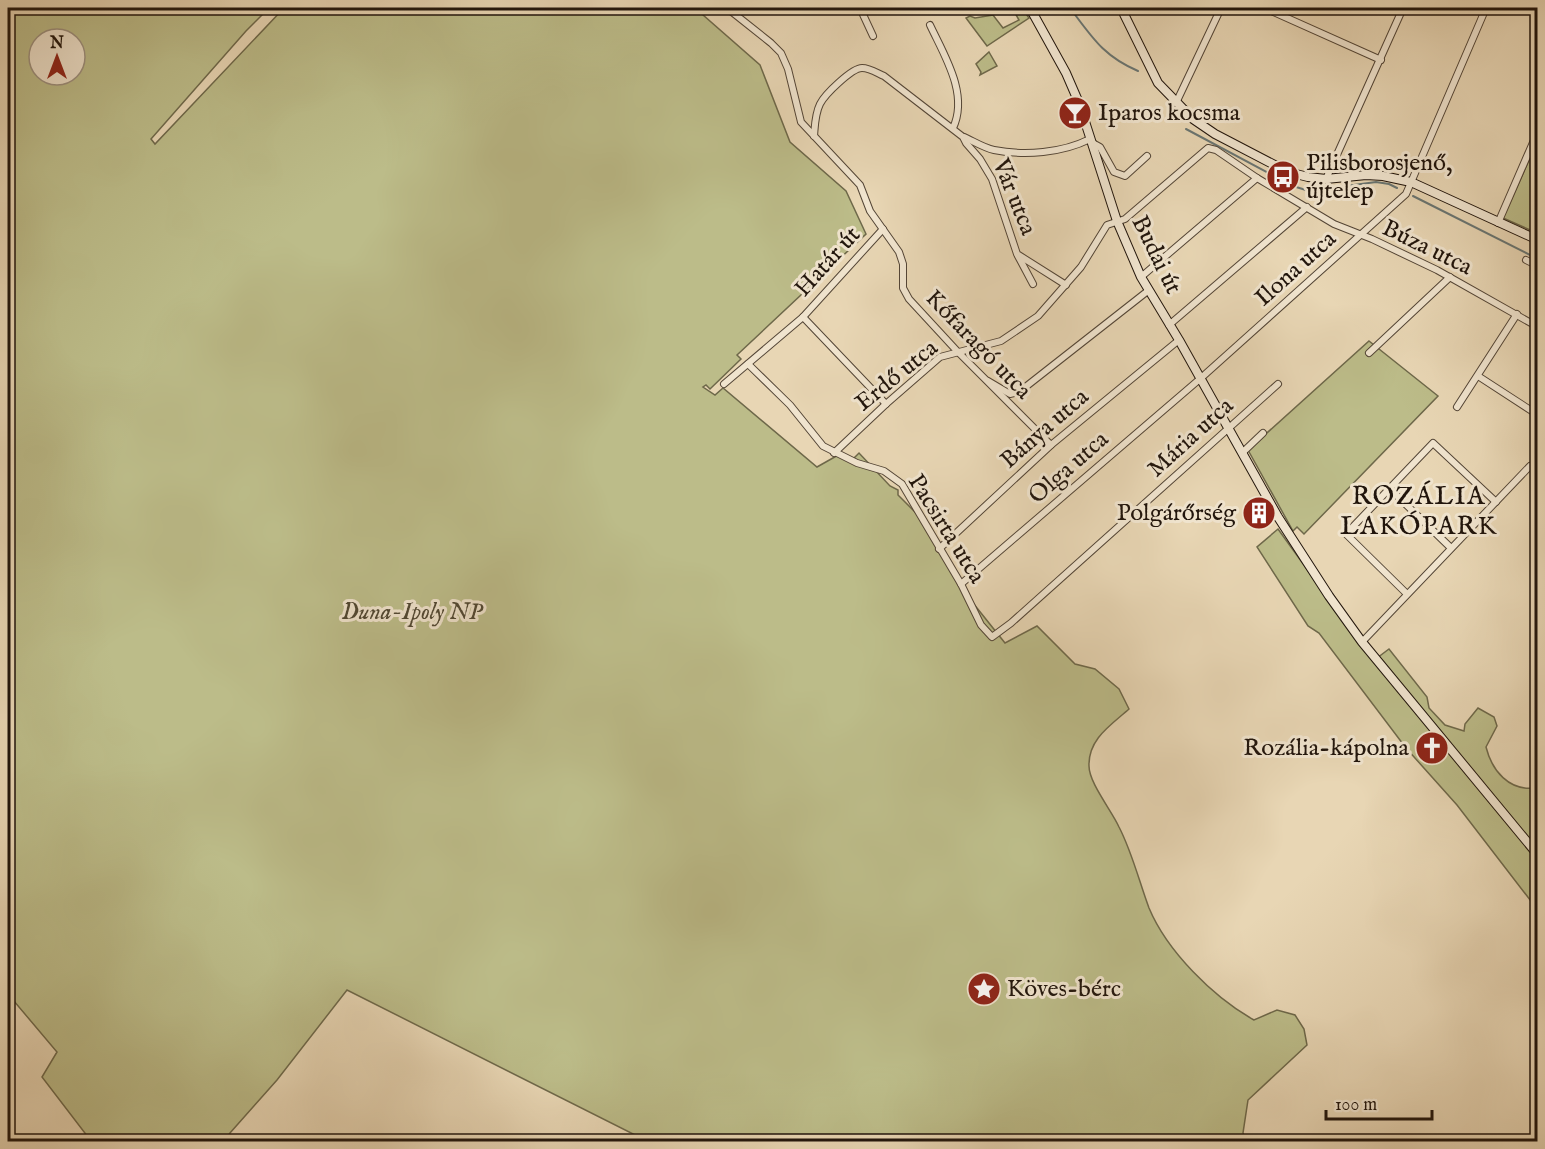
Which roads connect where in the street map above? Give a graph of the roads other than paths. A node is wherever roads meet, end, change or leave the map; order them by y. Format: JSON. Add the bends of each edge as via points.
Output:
{"nodes":[{"id":1,"x":727,"y":8,"type":"edge"},
{"id":2,"x":860,"y":8,"type":"edge"},
{"id":3,"x":1030,"y":8,"type":"edge"},
{"id":4,"x":1121,"y":8,"type":"edge"},
{"id":5,"x":1221,"y":8,"type":"edge"},
{"id":6,"x":1403,"y":8,"type":"edge"},
{"id":7,"x":1486,"y":8,"type":"edge"},
{"id":8,"x":1267,"y":9,"type":"dead end"},
{"id":9,"x":930,"y":25,"type":"dead end"},
{"id":10,"x":873,"y":36,"type":"dead end"},
{"id":11,"x":1381,"y":60,"type":"junction"},
{"id":12,"x":1176,"y":103,"type":"junction"},
{"id":13,"x":952,"y":128,"type":"junction"},
{"id":14,"x":1538,"y":131,"type":"edge"},
{"id":15,"x":814,"y":136,"type":"junction"},
{"id":16,"x":963,"y":136,"type":"junction"},
{"id":17,"x":1090,"y":140,"type":"junction"},
{"id":18,"x":1208,"y":148,"type":"joint"},
{"id":19,"x":1147,"y":156,"type":"dead end"},
{"id":20,"x":1257,"y":178,"type":"junction"},
{"id":21,"x":1326,"y":179,"type":"junction"},
{"id":22,"x":1411,"y":182,"type":"junction"},
{"id":23,"x":1307,"y":207,"type":"junction"},
{"id":24,"x":1117,"y":221,"type":"junction"},
{"id":25,"x":1498,"y":223,"type":"junction"},
{"id":26,"x":883,"y":229,"type":"junction"},
{"id":27,"x":1360,"y":236,"type":"junction"},
{"id":28,"x":1538,"y":240,"type":"edge"},
{"id":29,"x":1017,"y":254,"type":"junction"},
{"id":30,"x":1526,"y":260,"type":"dead end"},
{"id":31,"x":1538,"y":266,"type":"edge"},
{"id":32,"x":1141,"y":277,"type":"junction"},
{"id":33,"x":1450,"y":278,"type":"junction"},
{"id":34,"x":1033,"y":284,"type":"dead end"},
{"id":35,"x":1066,"y":285,"type":"junction"},
{"id":36,"x":1149,"y":290,"type":"junction"},
{"id":37,"x":1517,"y":314,"type":"junction"},
{"id":38,"x":803,"y":317,"type":"junction"},
{"id":39,"x":1169,"y":325,"type":"junction"},
{"id":40,"x":1538,"y":327,"type":"edge"},
{"id":41,"x":1179,"y":340,"type":"junction"},
{"id":42,"x":957,"y":351,"type":"junction"},
{"id":43,"x":1369,"y":353,"type":"dead end"},
{"id":44,"x":748,"y":364,"type":"junction"},
{"id":45,"x":1478,"y":376,"type":"junction"},
{"id":46,"x":1200,"y":378,"type":"junction"},
{"id":47,"x":985,"y":380,"type":"junction"},
{"id":48,"x":724,"y":384,"type":"dead end"},
{"id":49,"x":1278,"y":384,"type":"dead end"},
{"id":50,"x":886,"y":404,"type":"junction"},
{"id":51,"x":1457,"y":406,"type":"dead end"},
{"id":52,"x":1538,"y":415,"type":"edge"},
{"id":53,"x":1228,"y":429,"type":"junction"},
{"id":54,"x":1263,"y":433,"type":"dead end"},
{"id":55,"x":1051,"y":445,"type":"junction"},
{"id":56,"x":834,"y":453,"type":"junction"},
{"id":57,"x":1242,"y":453,"type":"junction"},
{"id":58,"x":1530,"y":466,"type":"dead end"},
{"id":59,"x":1390,"y":489,"type":"junction"},
{"id":60,"x":1496,"y":502,"type":"junction"},
{"id":61,"x":939,"y":549,"type":"junction"},
{"id":62,"x":1451,"y":549,"type":"junction"},
{"id":63,"x":961,"y":584,"type":"junction"},
{"id":64,"x":1407,"y":594,"type":"junction"},
{"id":65,"x":992,"y":637,"type":"joint"},
{"id":66,"x":1362,"y":642,"type":"junction"},
{"id":67,"x":1538,"y":855,"type":"edge"}],
"edges":[{"from":1,"to":15,"type":"street","name":"Határ út","via":[[781,53],[800,120]]},
{"from":2,"to":10,"type":"street"},
{"from":3,"to":17,"type":"street","name":"Budai út","via":[[1066,74]]},
{"from":4,"to":12,"type":"street","via":[[1152,74]]},
{"from":5,"to":12,"type":"street"},
{"from":6,"to":11,"type":"street"},
{"from":7,"to":22,"type":"street","name":"Ilona utca"},
{"from":8,"to":11,"type":"street"},
{"from":9,"to":13,"type":"street","via":[[956,87],[957,118]]},
{"from":11,"to":21,"type":"street"},
{"from":12,"to":21,"type":"street","via":[[1215,134],[1278,166]]},
{"from":13,"to":15,"type":"street","name":"Vár utca","via":[[884,76],[861,68],[850,72],[821,102]]},
{"from":13,"to":16,"type":"street","name":"Vár utca"},
{"from":14,"to":25,"type":"street"},
{"from":15,"to":26,"type":"street","name":"Határ út","via":[[859,182],[870,211]]},
{"from":16,"to":17,"type":"street","via":[[992,150],[1031,152],[1063,149]]},
{"from":16,"to":29,"type":"street","name":"Vár utca","via":[[992,179]]},
{"from":17,"to":19,"type":"street","via":[[1100,147],[1114,172],[1125,176]]},
{"from":17,"to":24,"type":"street","name":"Budai út"},
{"from":18,"to":20,"type":"street","name":"Búza utca"},
{"from":18,"to":24,"type":"street","name":"Erdő utca","via":[[1125,219]]},
{"from":20,"to":23,"type":"street","name":"Búza utca"},
{"from":20,"to":32,"type":"street"},
{"from":21,"to":22,"type":"street","via":[[1366,175]]},
{"from":22,"to":25,"type":"street"},
{"from":22,"to":27,"type":"street","name":"Ilona utca","via":[[1406,194]]},
{"from":23,"to":27,"type":"street","name":"Búza utca"},
{"from":23,"to":39,"type":"street"},
{"from":24,"to":32,"type":"street","name":"Budai út"},
{"from":24,"to":35,"type":"street","name":"Erdő utca","via":[[1107,225]]},
{"from":25,"to":28,"type":"street"},
{"from":26,"to":38,"type":"street","name":"Határ út"},
{"from":26,"to":42,"type":"street","name":"Kőfaragó utca","via":[[901,257],[908,297]]},
{"from":27,"to":33,"type":"street","name":"Búza utca"},
{"from":27,"to":46,"type":"street","name":"Ilona utca"},
{"from":29,"to":34,"type":"street","name":"Vár utca"},
{"from":29,"to":35,"type":"street","name":"Vár utca"},
{"from":30,"to":31,"type":"street"},
{"from":32,"to":36,"type":"street","name":"Budai út"},
{"from":33,"to":37,"type":"street","name":"Búza utca"},
{"from":33,"to":43,"type":"street"},
{"from":35,"to":42,"type":"street","name":"Erdő utca","via":[[1038,316],[1001,341]]},
{"from":36,"to":39,"type":"street","name":"Budai út"},
{"from":36,"to":47,"type":"street","via":[[1019,392],[1010,394]]},
{"from":37,"to":40,"type":"street","name":"Búza utca"},
{"from":37,"to":45,"type":"street"},
{"from":38,"to":44,"type":"street","name":"Határ út"},
{"from":38,"to":50,"type":"street"},
{"from":39,"to":41,"type":"street","name":"Budai út"},
{"from":41,"to":46,"type":"street","name":"Budai út"},
{"from":41,"to":55,"type":"street","name":"Bánya utca"},
{"from":42,"to":47,"type":"street","name":"Kőfaragó utca"},
{"from":42,"to":50,"type":"street","name":"Erdő utca","via":[[938,359]]},
{"from":44,"to":48,"type":"street","name":"Határ út"},
{"from":44,"to":56,"type":"street","name":"Pacsirta utca","via":[[790,405],[823,446]]},
{"from":45,"to":51,"type":"street"},
{"from":45,"to":52,"type":"street"},
{"from":46,"to":53,"type":"street","name":"Budai út"},
{"from":46,"to":63,"type":"street","name":"Olga utca"},
{"from":47,"to":55,"type":"street","name":"Kőfaragó utca"},
{"from":49,"to":53,"type":"street","name":"Mária utca"},
{"from":50,"to":56,"type":"street","name":"Erdő utca"},
{"from":53,"to":57,"type":"street","name":"Budai út"},
{"from":53,"to":65,"type":"street","name":"Mária utca"},
{"from":54,"to":57,"type":"street"},
{"from":55,"to":61,"type":"street","name":"Bánya utca"},
{"from":56,"to":61,"type":"street","name":"Pacsirta utca","via":[[884,471],[902,483]]},
{"from":57,"to":66,"type":"street","name":"Budai út","via":[[1272,507]]},
{"from":58,"to":60,"type":"street"},
{"from":59,"to":60,"type":"street","via":[[1433,443]]},
{"from":59,"to":62,"type":"street"},
{"from":59,"to":64,"type":"street","via":[[1346,534]]},
{"from":60,"to":62,"type":"street"},
{"from":61,"to":63,"type":"street","name":"Pacsirta utca"},
{"from":62,"to":64,"type":"street"},
{"from":63,"to":65,"type":"street","name":"Pacsirta utca"},
{"from":64,"to":66,"type":"street"},
{"from":66,"to":67,"type":"street","name":"Budai út"}]}
